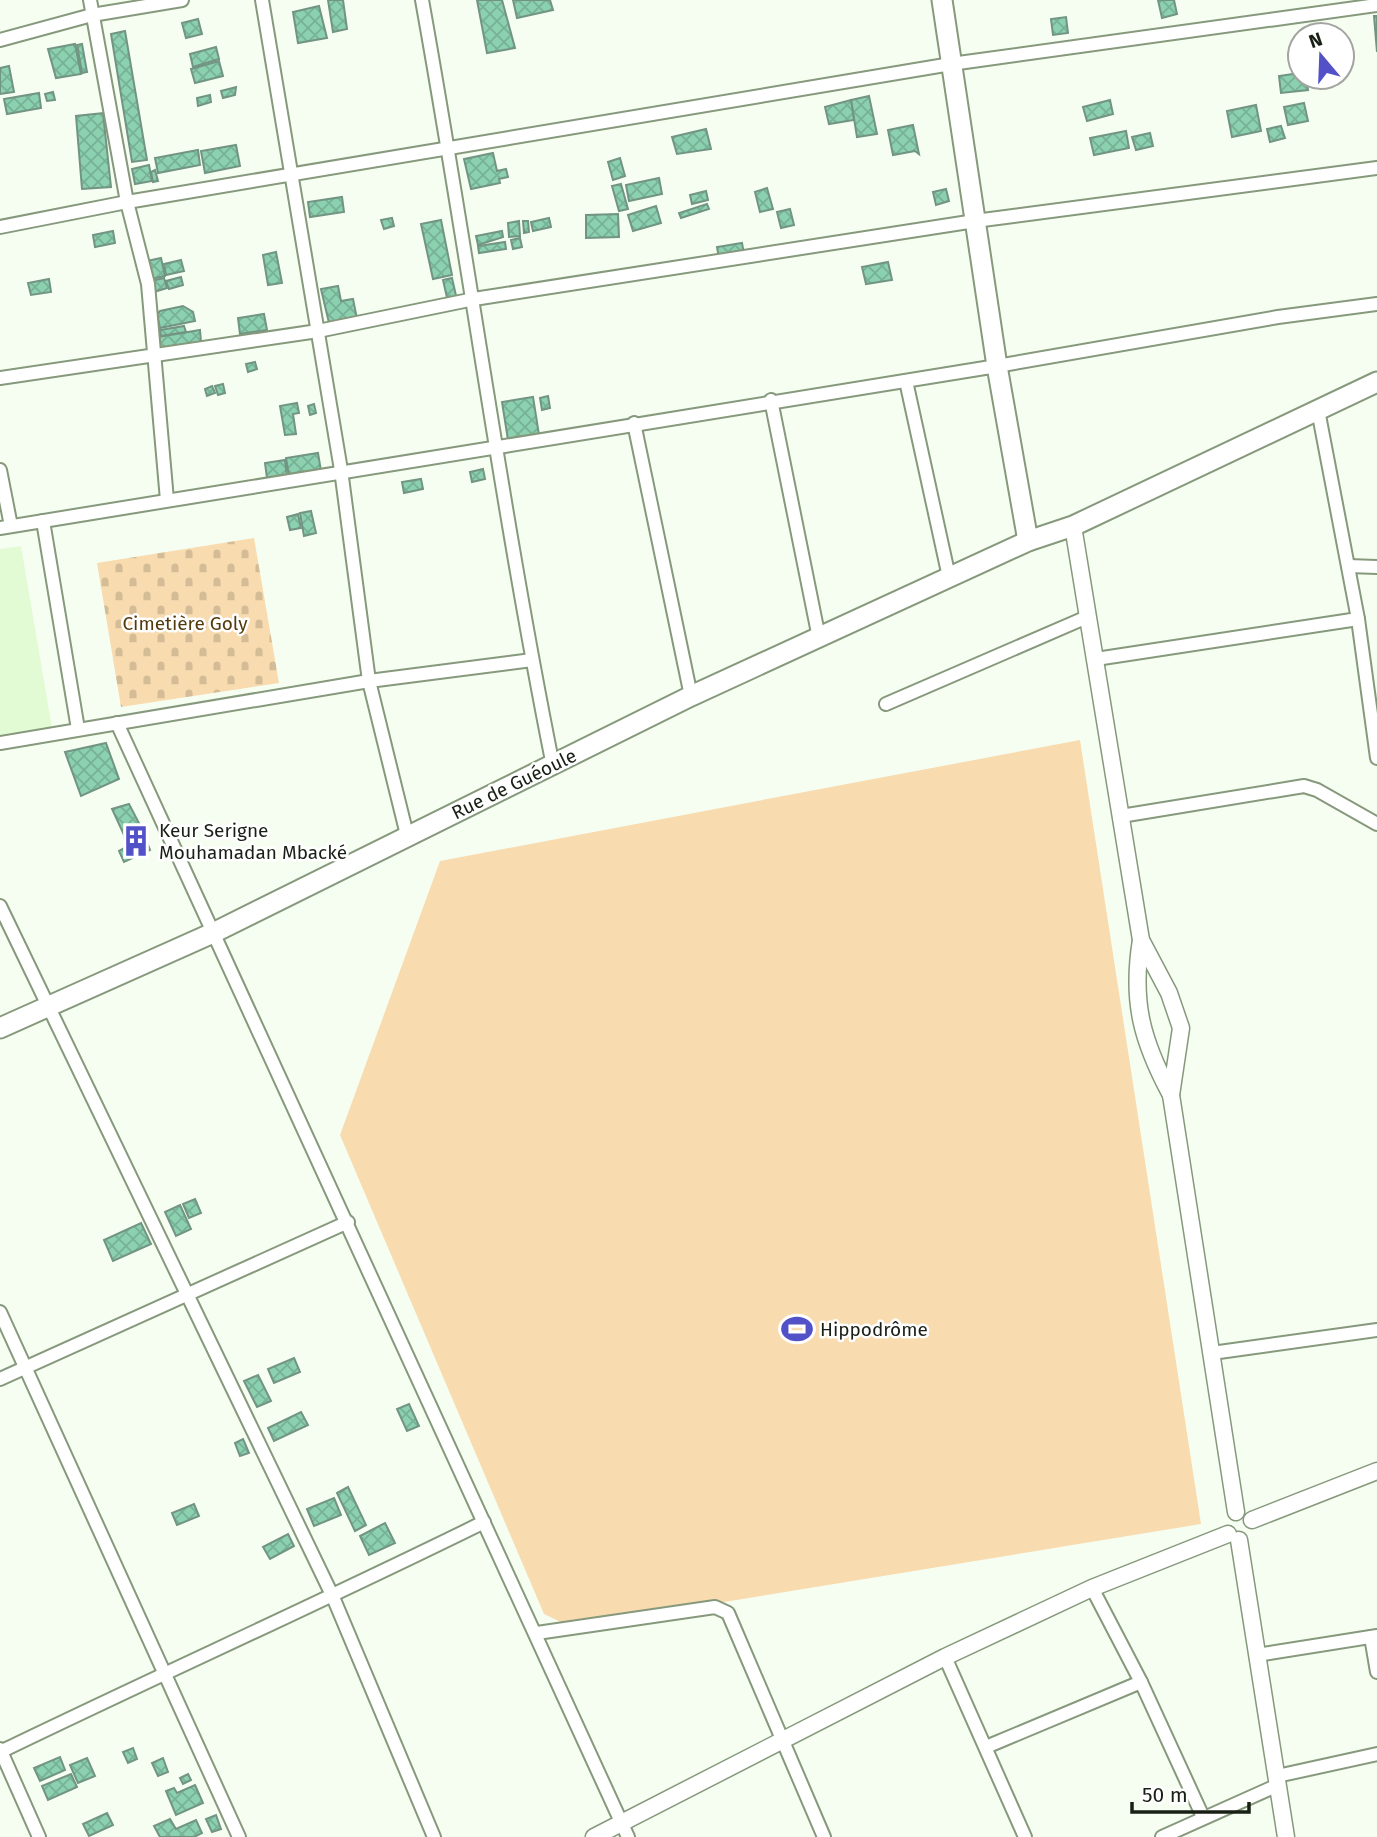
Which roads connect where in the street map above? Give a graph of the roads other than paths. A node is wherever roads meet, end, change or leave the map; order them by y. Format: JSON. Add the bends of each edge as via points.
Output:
{"nodes":[{"id":1,"x":90,"y":0,"type":"edge"},
{"id":2,"x":182,"y":0,"type":"edge"},
{"id":3,"x":262,"y":0,"type":"edge"},
{"id":4,"x":422,"y":0,"type":"edge"},
{"id":5,"x":942,"y":0,"type":"edge"},
{"id":6,"x":1377,"y":5,"type":"edge"},
{"id":7,"x":92,"y":15,"type":"junction"},
{"id":8,"x":0,"y":40,"type":"edge"},
{"id":9,"x":951,"y":64,"type":"junction"},
{"id":10,"x":449,"y":149,"type":"junction"},
{"id":11,"x":1377,"y":168,"type":"edge"},
{"id":12,"x":290,"y":175,"type":"junction"},
{"id":13,"x":127,"y":202,"type":"junction"},
{"id":14,"x":975,"y":221,"type":"junction"},
{"id":15,"x":0,"y":227,"type":"edge"},
{"id":16,"x":474,"y":299,"type":"junction"},
{"id":17,"x":1377,"y":304,"type":"edge"},
{"id":18,"x":318,"y":331,"type":"junction"},
{"id":19,"x":155,"y":355,"type":"junction"},
{"id":20,"x":997,"y":366,"type":"junction"},
{"id":21,"x":0,"y":378,"type":"edge"},
{"id":22,"x":906,"y":381,"type":"junction"},
{"id":23,"x":1377,"y":382,"type":"edge"},
{"id":24,"x":771,"y":400,"type":"junction"},
{"id":25,"x":1318,"y":410,"type":"junction"},
{"id":26,"x":635,"y":423,"type":"junction"},
{"id":27,"x":495,"y":446,"type":"junction"},
{"id":28,"x":0,"y":470,"type":"edge"},
{"id":29,"x":341,"y":470,"type":"junction"},
{"id":30,"x":166,"y":500,"type":"junction"},
{"id":31,"x":43,"y":521,"type":"junction"},
{"id":32,"x":1073,"y":526,"type":"junction"},
{"id":33,"x":6,"y":527,"type":"edge"},
{"id":34,"x":1028,"y":541,"type":"junction"},
{"id":35,"x":1348,"y":566,"type":"junction"},
{"id":36,"x":1377,"y":567,"type":"edge"},
{"id":37,"x":949,"y":577,"type":"junction"},
{"id":38,"x":1087,"y":617,"type":"junction"},
{"id":39,"x":1358,"y":619,"type":"junction"},
{"id":40,"x":819,"y":638,"type":"junction"},
{"id":41,"x":1096,"y":659,"type":"junction"},
{"id":42,"x":532,"y":660,"type":"junction"},
{"id":43,"x":369,"y":681,"type":"junction"},
{"id":44,"x":691,"y":696,"type":"junction"},
{"id":45,"x":886,"y":704,"type":"dead end"},
{"id":46,"x":1373,"y":706,"type":"edge"},
{"id":47,"x":117,"y":723,"type":"junction"},
{"id":48,"x":78,"y":729,"type":"junction"},
{"id":49,"x":0,"y":743,"type":"edge"},
{"id":50,"x":1377,"y":758,"type":"edge"},
{"id":51,"x":553,"y":766,"type":"junction"},
{"id":52,"x":1121,"y":816,"type":"junction"},
{"id":53,"x":1377,"y":824,"type":"edge"},
{"id":54,"x":407,"y":835,"type":"junction"},
{"id":55,"x":0,"y":906,"type":"edge"},
{"id":56,"x":215,"y":932,"type":"junction"},
{"id":57,"x":1141,"y":940,"type":"junction"},
{"id":58,"x":49,"y":1005,"type":"junction"},
{"id":59,"x":0,"y":1028,"type":"edge"},
{"id":60,"x":1171,"y":1096,"type":"junction"},
{"id":61,"x":348,"y":1222,"type":"junction"},
{"id":62,"x":188,"y":1294,"type":"junction"},
{"id":63,"x":0,"y":1312,"type":"edge"},
{"id":64,"x":1377,"y":1330,"type":"edge"},
{"id":65,"x":1212,"y":1353,"type":"junction"},
{"id":66,"x":26,"y":1367,"type":"junction"},
{"id":67,"x":0,"y":1379,"type":"edge"},
{"id":68,"x":1377,"y":1471,"type":"edge"},
{"id":69,"x":1236,"y":1512,"type":"junction"},
{"id":70,"x":1251,"y":1520,"type":"junction"},
{"id":71,"x":484,"y":1521,"type":"junction"},
{"id":72,"x":1233,"y":1537,"type":"junction"},
{"id":73,"x":1092,"y":1588,"type":"junction"},
{"id":74,"x":333,"y":1597,"type":"junction"},
{"id":75,"x":537,"y":1633,"type":"junction"},
{"id":76,"x":1374,"y":1637,"type":"edge"},
{"id":77,"x":1257,"y":1655,"type":"junction"},
{"id":78,"x":946,"y":1657,"type":"junction"},
{"id":79,"x":164,"y":1672,"type":"junction"},
{"id":80,"x":1377,"y":1672,"type":"edge"},
{"id":81,"x":1141,"y":1682,"type":"junction"},
{"id":82,"x":783,"y":1740,"type":"junction"},
{"id":83,"x":986,"y":1746,"type":"junction"},
{"id":84,"x":0,"y":1751,"type":"edge"},
{"id":85,"x":1377,"y":1754,"type":"edge"},
{"id":86,"x":1277,"y":1780,"type":"junction"},
{"id":87,"x":1203,"y":1817,"type":"junction"},
{"id":88,"x":625,"y":1830,"type":"edge"},
{"id":89,"x":39,"y":1837,"type":"edge"},
{"id":90,"x":239,"y":1837,"type":"edge"},
{"id":91,"x":434,"y":1837,"type":"edge"},
{"id":92,"x":594,"y":1837,"type":"edge"},
{"id":93,"x":824,"y":1837,"type":"edge"},
{"id":94,"x":1025,"y":1837,"type":"edge"},
{"id":95,"x":1162,"y":1837,"type":"edge"},
{"id":96,"x":1286,"y":1837,"type":"edge"}],
"edges":[{"from":1,"to":7,"type":"street"},
{"from":2,"to":7,"type":"street"},
{"from":3,"to":12,"type":"street"},
{"from":4,"to":10,"type":"street"},
{"from":5,"to":9,"type":"main road"},
{"from":6,"to":9,"type":"street"},
{"from":7,"to":8,"type":"street"},
{"from":7,"to":13,"type":"street"},
{"from":9,"to":10,"type":"street"},
{"from":9,"to":14,"type":"main road"},
{"from":10,"to":12,"type":"street"},
{"from":10,"to":16,"type":"street"},
{"from":11,"to":14,"type":"street"},
{"from":12,"to":13,"type":"street"},
{"from":12,"to":18,"type":"street"},
{"from":13,"to":15,"type":"street"},
{"from":13,"to":19,"type":"street","via":[[148,284]]},
{"from":14,"to":16,"type":"street"},
{"from":14,"to":20,"type":"main road"},
{"from":16,"to":18,"type":"street"},
{"from":16,"to":27,"type":"street"},
{"from":17,"to":20,"type":"street"},
{"from":18,"to":19,"type":"street"},
{"from":18,"to":29,"type":"street"},
{"from":19,"to":21,"type":"street"},
{"from":19,"to":30,"type":"street"},
{"from":20,"to":22,"type":"street"},
{"from":20,"to":34,"type":"main road"},
{"from":22,"to":24,"type":"street"},
{"from":22,"to":37,"type":"street"},
{"from":23,"to":25,"type":"main road","name":"Rue de Guéoule"},
{"from":24,"to":26,"type":"street"},
{"from":24,"to":40,"type":"street"},
{"from":25,"to":32,"type":"main road","name":"Rue de Guéoule"},
{"from":25,"to":35,"type":"street"},
{"from":26,"to":27,"type":"street"},
{"from":26,"to":44,"type":"street"},
{"from":27,"to":29,"type":"street"},
{"from":27,"to":42,"type":"street"},
{"from":28,"to":33,"type":"street"},
{"from":29,"to":30,"type":"street"},
{"from":29,"to":43,"type":"street"},
{"from":30,"to":31,"type":"street"},
{"from":31,"to":33,"type":"street"},
{"from":31,"to":48,"type":"street"},
{"from":32,"to":34,"type":"main road","name":"Rue de Guéoule"},
{"from":32,"to":38,"type":"street"},
{"from":34,"to":37,"type":"main road","name":"Rue de Guéoule"},
{"from":35,"to":36,"type":"street"},
{"from":35,"to":39,"type":"street"},
{"from":37,"to":40,"type":"main road","name":"Rue de Guéoule"},
{"from":38,"to":41,"type":"street"},
{"from":38,"to":45,"type":"street"},
{"from":39,"to":41,"type":"street"},
{"from":39,"to":46,"type":"street"},
{"from":40,"to":44,"type":"main road","name":"Rue de Guéoule"},
{"from":41,"to":52,"type":"street"},
{"from":42,"to":43,"type":"street"},
{"from":42,"to":51,"type":"street"},
{"from":43,"to":47,"type":"street"},
{"from":43,"to":54,"type":"street"},
{"from":44,"to":51,"type":"main road","name":"Rue de Guéoule"},
{"from":46,"to":50,"type":"street"},
{"from":47,"to":48,"type":"street"},
{"from":47,"to":56,"type":"street"},
{"from":48,"to":49,"type":"street"},
{"from":51,"to":54,"type":"main road","name":"Rue de Guéoule"},
{"from":52,"to":53,"type":"street","via":[[1304,786]]},
{"from":52,"to":57,"type":"street"},
{"from":54,"to":56,"type":"main road","name":"Rue de Guéoule"},
{"from":55,"to":58,"type":"street"},
{"from":56,"to":58,"type":"main road","name":"Rue de Guéoule"},
{"from":56,"to":61,"type":"street"},
{"from":57,"to":60,"type":"street","via":[[1136,974],[1139,1015]]},
{"from":57,"to":60,"type":"street","via":[[1169,993],[1181,1028]]},
{"from":58,"to":59,"type":"main road","name":"Rue de Guéoule"},
{"from":58,"to":62,"type":"street"},
{"from":60,"to":65,"type":"street"},
{"from":61,"to":62,"type":"street"},
{"from":61,"to":71,"type":"street"},
{"from":62,"to":66,"type":"street"},
{"from":62,"to":74,"type":"street"},
{"from":63,"to":66,"type":"street"},
{"from":64,"to":65,"type":"street"},
{"from":65,"to":69,"type":"street"},
{"from":66,"to":67,"type":"street"},
{"from":66,"to":79,"type":"street"},
{"from":68,"to":70,"type":"street"},
{"from":69,"to":70,"type":"street"},
{"from":69,"to":72,"type":"street","via":[[1226,1521]]},
{"from":70,"to":72,"type":"street","via":[[1251,1533]]},
{"from":71,"to":74,"type":"street"},
{"from":71,"to":75,"type":"street"},
{"from":72,"to":73,"type":"street"},
{"from":72,"to":77,"type":"street"},
{"from":73,"to":78,"type":"street"},
{"from":73,"to":81,"type":"street"},
{"from":74,"to":79,"type":"street"},
{"from":74,"to":91,"type":"street"},
{"from":75,"to":82,"type":"street","via":[[722,1609],[728,1613]]},
{"from":75,"to":88,"type":"street"},
{"from":76,"to":77,"type":"street"},
{"from":76,"to":80,"type":"street"},
{"from":77,"to":86,"type":"street"},
{"from":78,"to":82,"type":"street"},
{"from":78,"to":83,"type":"street"},
{"from":79,"to":84,"type":"street"},
{"from":79,"to":90,"type":"street"},
{"from":81,"to":83,"type":"street"},
{"from":81,"to":87,"type":"street"},
{"from":82,"to":88,"type":"street"},
{"from":82,"to":93,"type":"street"},
{"from":83,"to":94,"type":"street"},
{"from":84,"to":89,"type":"street"},
{"from":85,"to":86,"type":"street"},
{"from":86,"to":87,"type":"street"},
{"from":86,"to":96,"type":"street"},
{"from":87,"to":95,"type":"street"},
{"from":88,"to":92,"type":"street"}]}
